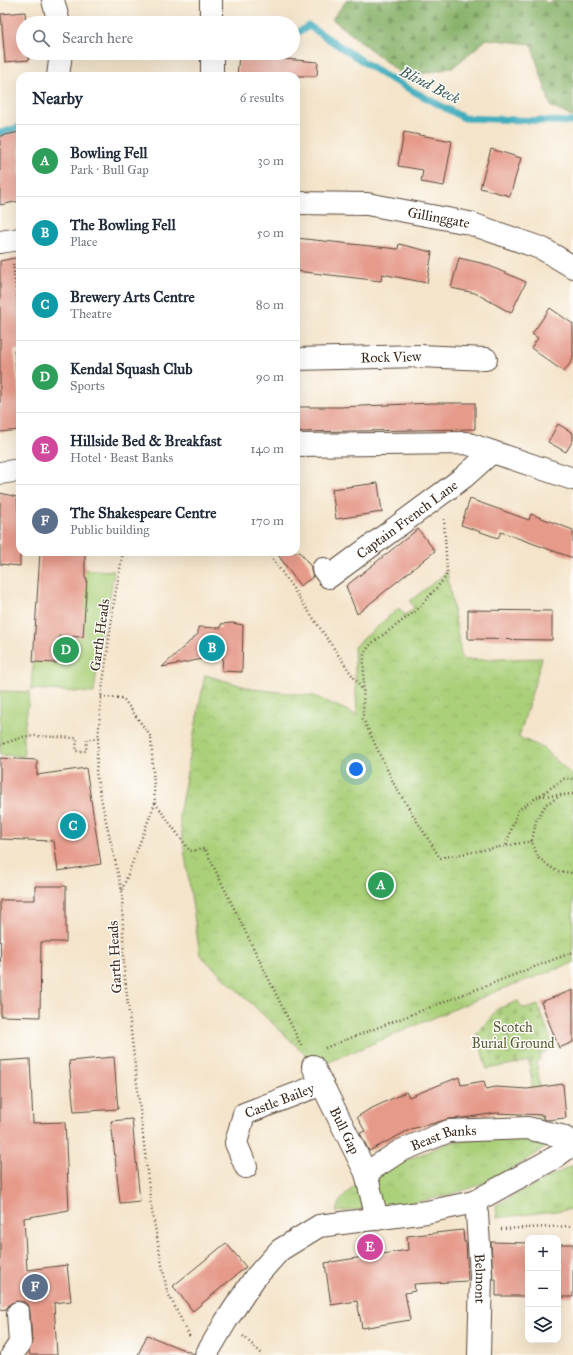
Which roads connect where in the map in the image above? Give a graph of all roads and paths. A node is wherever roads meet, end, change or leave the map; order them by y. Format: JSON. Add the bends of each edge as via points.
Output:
{"nodes":[{"id":1,"x":53,"y":0,"type":"edge"},
{"id":2,"x":211,"y":0,"type":"edge"},
{"id":3,"x":57,"y":16,"type":"edge"},
{"id":4,"x":211,"y":16,"type":"edge"},
{"id":5,"x":60,"y":60,"type":"edge"},
{"id":6,"x":212,"y":60,"type":"edge"},
{"id":7,"x":59,"y":72,"type":"edge"},
{"id":8,"x":212,"y":72,"type":"edge"},
{"id":9,"x":300,"y":203,"type":"edge"},
{"id":10,"x":13,"y":240,"type":"edge"},
{"id":11,"x":573,"y":267,"type":"edge"},
{"id":12,"x":16,"y":289,"type":"edge"},
{"id":13,"x":300,"y":359,"type":"edge"},
{"id":14,"x":486,"y":359,"type":"dead end"},
{"id":15,"x":300,"y":445,"type":"edge"},
{"id":16,"x":492,"y":452,"type":"junction"},
{"id":17,"x":16,"y":471,"type":"edge"},
{"id":18,"x":0,"y":473,"type":"edge"},
{"id":19,"x":573,"y":479,"type":"edge"},
{"id":20,"x":442,"y":493,"type":"junction"},
{"id":21,"x":122,"y":556,"type":"edge"},
{"id":22,"x":271,"y":556,"type":"edge"},
{"id":23,"x":323,"y":569,"type":"dead end"},
{"id":24,"x":364,"y":692,"type":"junction"},
{"id":25,"x":101,"y":697,"type":"junction"},
{"id":26,"x":98,"y":739,"type":"junction"},
{"id":27,"x":0,"y":745,"type":"edge"},
{"id":28,"x":573,"y":779,"type":"edge"},
{"id":29,"x":573,"y":794,"type":"edge"},
{"id":30,"x":562,"y":795,"type":"junction"},
{"id":31,"x":539,"y":796,"type":"junction"},
{"id":32,"x":155,"y":803,"type":"junction"},
{"id":33,"x":532,"y":841,"type":"junction"},
{"id":34,"x":506,"y":846,"type":"junction"},
{"id":35,"x":573,"y":873,"type":"edge"},
{"id":36,"x":122,"y":891,"type":"junction"},
{"id":37,"x":573,"y":952,"type":"edge"},
{"id":38,"x":314,"y":1069,"type":"junction"},
{"id":39,"x":573,"y":1143,"type":"edge"},
{"id":40,"x":246,"y":1167,"type":"dead end"},
{"id":41,"x":366,"y":1173,"type":"junction"},
{"id":42,"x":474,"y":1202,"type":"junction"},
{"id":43,"x":377,"y":1219,"type":"junction"},
{"id":44,"x":573,"y":1226,"type":"edge"},
{"id":45,"x":478,"y":1230,"type":"junction"},
{"id":46,"x":18,"y":1313,"type":"dead end"},
{"id":47,"x":199,"y":1348,"type":"edge"},
{"id":48,"x":12,"y":1355,"type":"edge"},
{"id":49,"x":479,"y":1355,"type":"edge"}],
"edges":[{"from":1,"to":3,"type":"street"},
{"from":2,"to":4,"type":"street"},
{"from":5,"to":7,"type":"street"},
{"from":6,"to":8,"type":"street"},
{"from":9,"to":11,"type":"street","name":"Gillinggate","via":[[368,204],[469,223],[543,249]]},
{"from":10,"to":12,"type":"path","via":[[11,250]]},
{"from":13,"to":14,"type":"street","name":"Rock View","via":[[420,356]]},
{"from":15,"to":16,"type":"street","via":[[466,444]]},
{"from":16,"to":19,"type":"street"},
{"from":16,"to":20,"type":"street","name":"Captain French Lane"},
{"from":17,"to":18,"type":"street"},
{"from":20,"to":23,"type":"street","name":"Captain French Lane","via":[[329,577]]},
{"from":20,"to":24,"type":"path","via":[[447,572],[445,578],[417,610],[372,643],[364,653]]},
{"from":21,"to":25,"type":"path","name":"Garth Heads"},
{"from":22,"to":24,"type":"path"},
{"from":24,"to":34,"type":"path","via":[[363,719],[395,786],[440,858]]},
{"from":25,"to":26,"type":"path","name":"Garth Heads"},
{"from":25,"to":32,"type":"path","via":[[123,698],[151,737]]},
{"from":26,"to":27,"type":"path","via":[[87,739],[86,751],[76,751],[77,738],[23,737]]},
{"from":26,"to":36,"type":"path","name":"Garth Heads","via":[[96,773]]},
{"from":28,"to":31,"type":"path","via":[[564,779]]},
{"from":29,"to":30,"type":"path"},
{"from":30,"to":31,"type":"path"},
{"from":30,"to":33,"type":"path","via":[[546,804],[536,821]]},
{"from":31,"to":34,"type":"path","via":[[518,810]]},
{"from":32,"to":36,"type":"path"},
{"from":32,"to":38,"type":"path","via":[[190,851],[205,849]]},
{"from":33,"to":34,"type":"path"},
{"from":33,"to":35,"type":"path","via":[[538,858],[556,871]]},
{"from":36,"to":47,"type":"path","name":"Garth Heads","via":[[124,970],[151,1206],[167,1292]]},
{"from":37,"to":38,"type":"path"},
{"from":38,"to":40,"type":"street","name":"Castle Bailey","via":[[244,1114],[236,1143]]},
{"from":38,"to":41,"type":"street","name":"Bull Gap"},
{"from":39,"to":41,"type":"street","name":"Beast Banks","via":[[561,1136],[526,1128],[448,1131],[400,1151]]},
{"from":39,"to":42,"type":"street","name":"Beast Banks","via":[[554,1158]]},
{"from":41,"to":43,"type":"street"},
{"from":42,"to":43,"type":"street","name":"Beast Banks"},
{"from":42,"to":45,"type":"street","name":"Belmont"},
{"from":43,"to":47,"type":"street","name":"Beast Banks","via":[[319,1226],[280,1250],[254,1280],[226,1321]]},
{"from":44,"to":45,"type":"path"},
{"from":45,"to":49,"type":"street","name":"Belmont","via":[[481,1275]]},
{"from":46,"to":48,"type":"street","via":[[20,1343]]}]}
